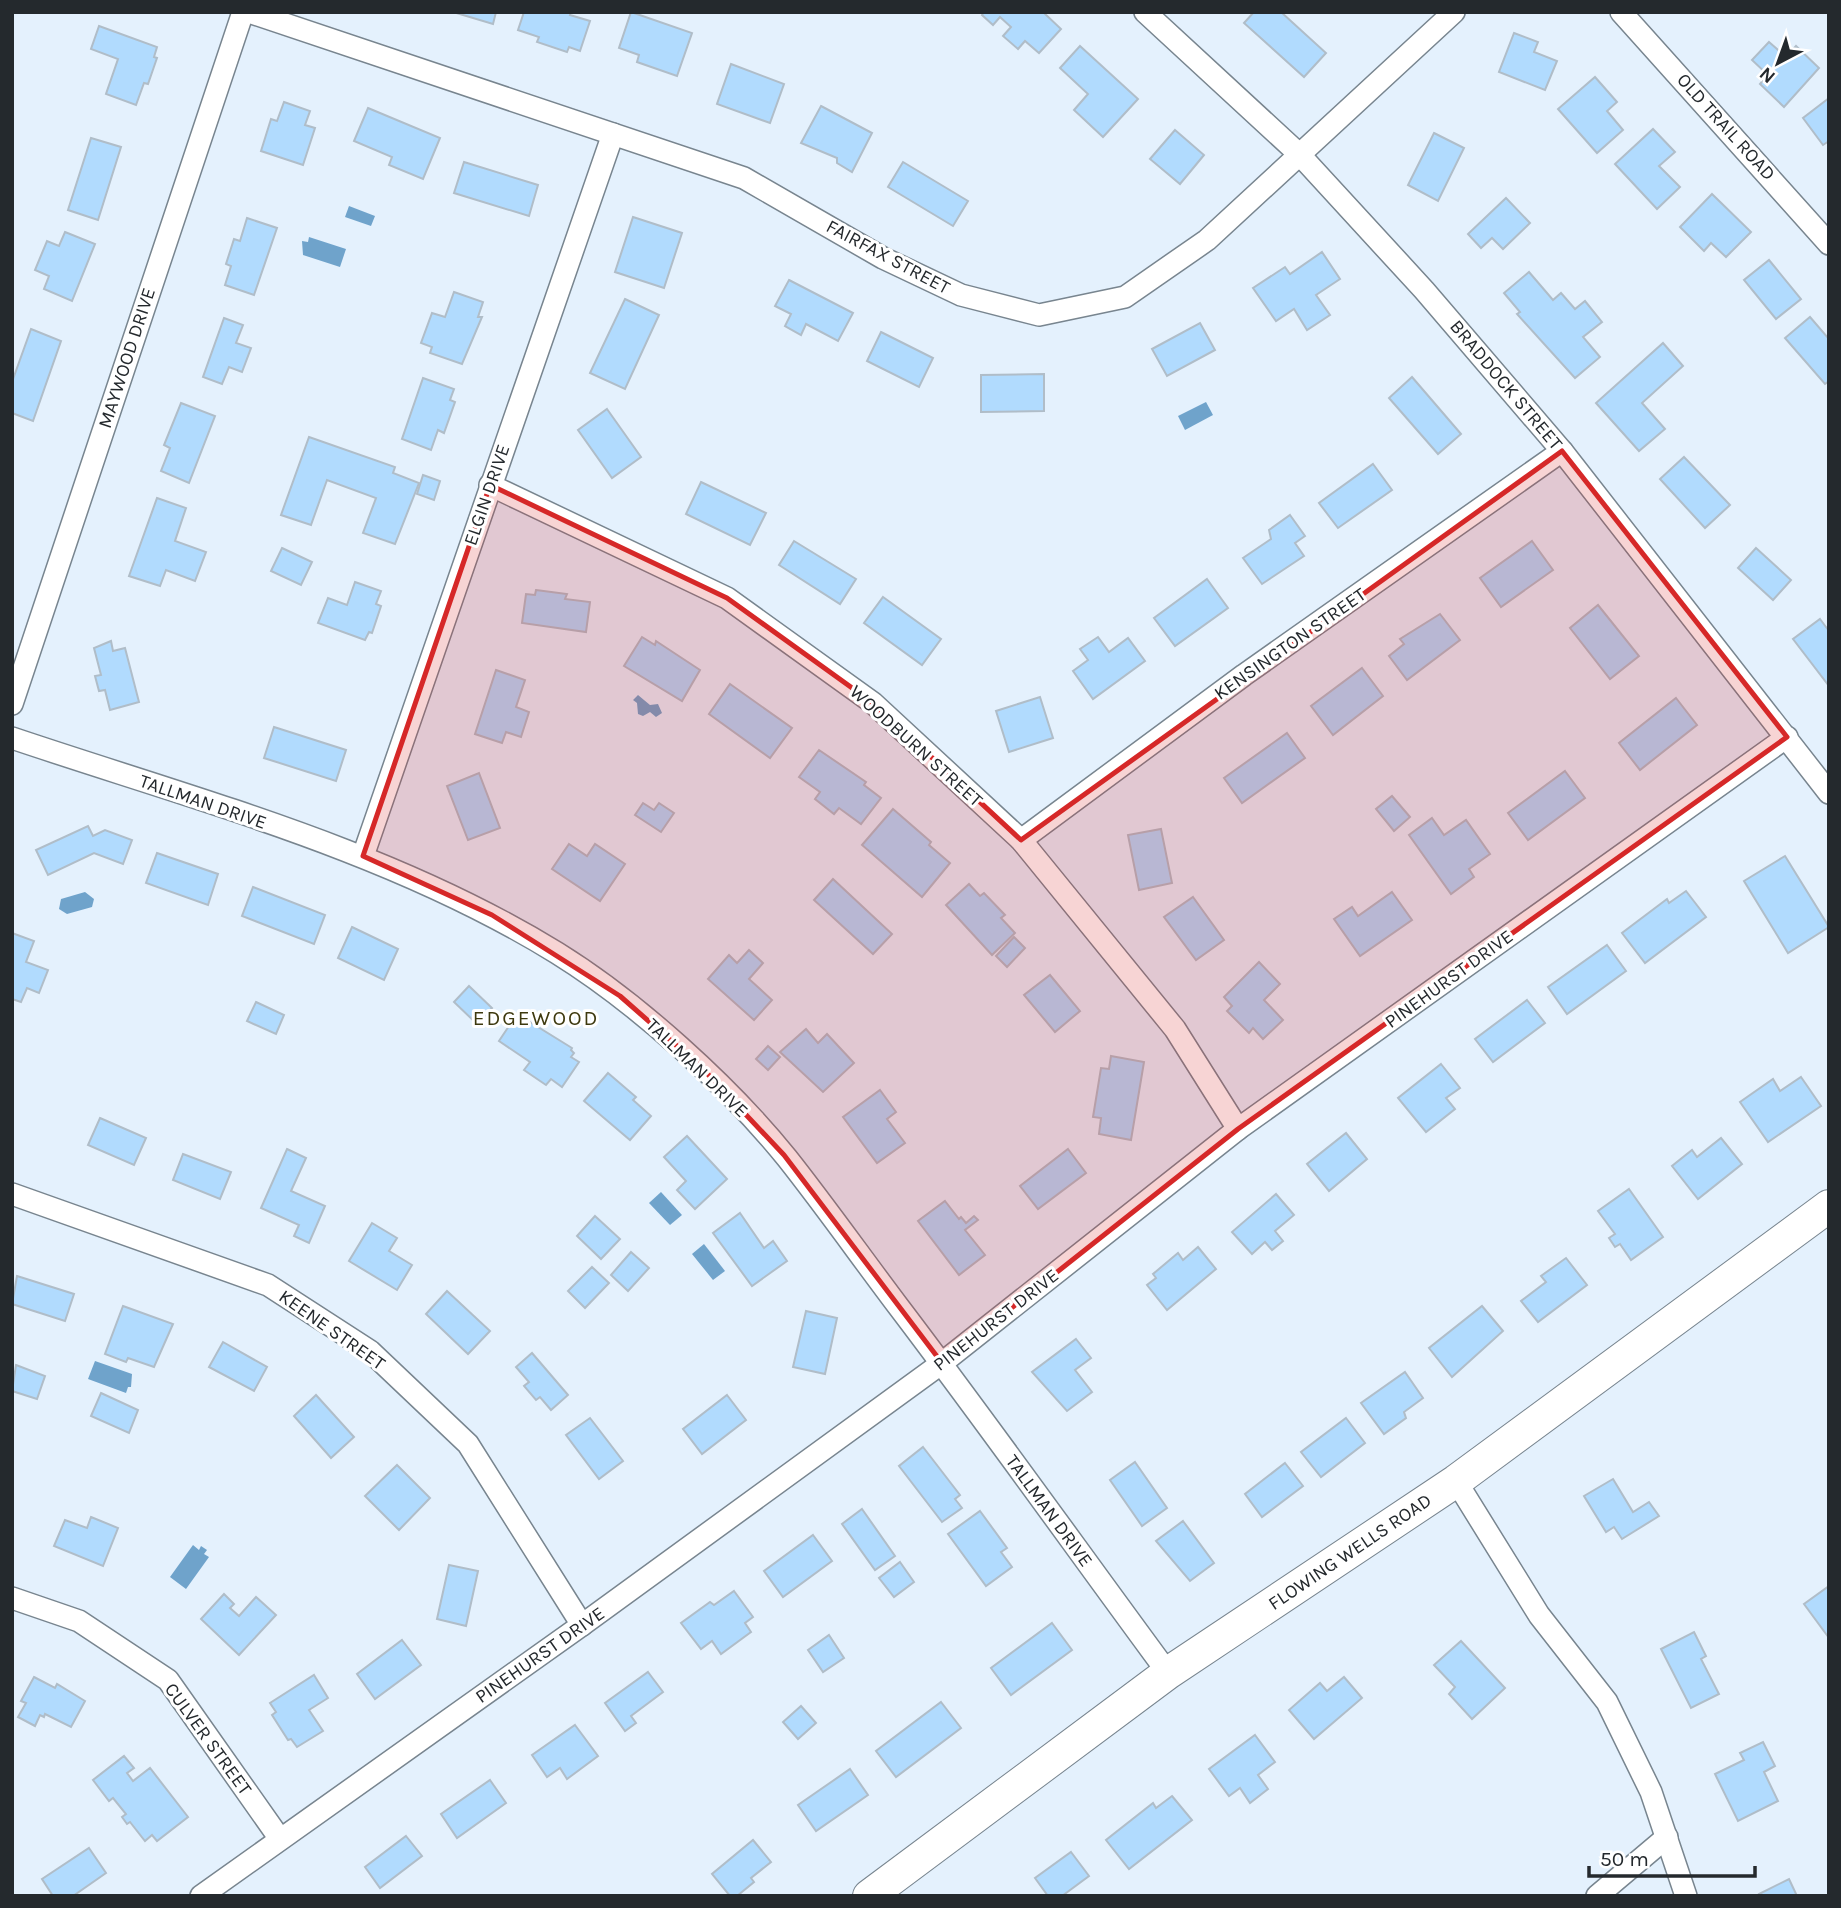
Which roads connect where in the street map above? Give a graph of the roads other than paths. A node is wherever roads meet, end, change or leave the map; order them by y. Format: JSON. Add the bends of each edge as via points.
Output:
{"nodes":[{"id":1,"x":243,"y":12,"type":"edge"},
{"id":2,"x":249,"y":12,"type":"edge"},
{"id":3,"x":1144,"y":12,"type":"edge"},
{"id":4,"x":1454,"y":12,"type":"edge"},
{"id":5,"x":1622,"y":12,"type":"edge"},
{"id":6,"x":613,"y":134,"type":"junction"},
{"id":7,"x":1300,"y":155,"type":"junction"},
{"id":8,"x":1829,"y":244,"type":"edge"},
{"id":9,"x":1562,"y":452,"type":"junction"},
{"id":10,"x":490,"y":485,"type":"junction"},
{"id":11,"x":12,"y":704,"type":"edge"},
{"id":12,"x":1787,"y":737,"type":"junction"},
{"id":13,"x":12,"y":738,"type":"edge"},
{"id":14,"x":1829,"y":793,"type":"edge"},
{"id":15,"x":1021,"y":840,"type":"junction"},
{"id":16,"x":363,"y":856,"type":"junction"},
{"id":17,"x":1238,"y":1129,"type":"junction"},
{"id":18,"x":12,"y":1195,"type":"edge"},
{"id":19,"x":1829,"y":1206,"type":"edge"},
{"id":20,"x":942,"y":1363,"type":"junction"},
{"id":21,"x":1456,"y":1481,"type":"junction"},
{"id":22,"x":12,"y":1598,"type":"edge"},
{"id":23,"x":582,"y":1625,"type":"junction"},
{"id":24,"x":1168,"y":1674,"type":"junction"},
{"id":25,"x":1667,"y":1838,"type":"junction"},
{"id":26,"x":280,"y":1839,"type":"junction"},
{"id":27,"x":201,"y":1896,"type":"edge"},
{"id":28,"x":869,"y":1896,"type":"edge"},
{"id":29,"x":1597,"y":1896,"type":"edge"},
{"id":30,"x":1686,"y":1896,"type":"edge"}],
"edges":[{"from":1,"to":11,"type":"street","name":"MAYWOOD DRIVE"},
{"from":2,"to":6,"type":"street","name":"FAIRFAX STREET"},
{"from":3,"to":7,"type":"street","name":"BRADDOCK STREET"},
{"from":4,"to":7,"type":"street","name":"FAIRFAX STREET"},
{"from":5,"to":8,"type":"street","name":"OLD TRAIL ROAD"},
{"from":6,"to":7,"type":"street","name":"FAIRFAX STREET","via":[[744,178],[883,258],[961,295],[1039,316],[1125,297],[1207,240]]},
{"from":6,"to":10,"type":"street","name":"ELGIN DRIVE"},
{"from":7,"to":9,"type":"street","name":"BRADDOCK STREET","via":[[1424,290]]},
{"from":9,"to":12,"type":"street","name":"BRADDOCK STREET"},
{"from":9,"to":15,"type":"street","name":"KENSINGTON STREET","via":[[1244,675]]},
{"from":10,"to":15,"type":"street","name":"WOODBURN STREET","via":[[727,598],[873,703]]},
{"from":10,"to":16,"type":"street","name":"ELGIN DRIVE"},
{"from":12,"to":14,"type":"street","name":"BRADDOCK STREET"},
{"from":12,"to":17,"type":"street","name":"PINEHURST DRIVE"},
{"from":13,"to":16,"type":"street","name":"TALLMAN DRIVE"},
{"from":15,"to":17,"type":"street","name":"WOODBURN STREET","via":[[1175,1029]]},
{"from":16,"to":20,"type":"street","name":"TALLMAN DRIVE","via":[[492,915],[620,996],[702,1069],[784,1155]]},
{"from":17,"to":20,"type":"street","name":"PINEHURST DRIVE"},
{"from":18,"to":23,"type":"street","name":"KEENE STREET","via":[[268,1285],[370,1351],[468,1444]]},
{"from":19,"to":21,"type":"main road","name":"FLOWING WELLS ROAD"},
{"from":20,"to":23,"type":"street","name":"PINEHURST DRIVE"},
{"from":20,"to":24,"type":"street","name":"TALLMAN DRIVE"},
{"from":21,"to":24,"type":"main road","name":"FLOWING WELLS ROAD"},
{"from":21,"to":25,"type":"street","via":[[1539,1615],[1607,1702],[1651,1792]]},
{"from":22,"to":26,"type":"street","name":"CULVER STREET","via":[[79,1621],[168,1680]]},
{"from":23,"to":26,"type":"street","name":"PINEHURST DRIVE"},
{"from":24,"to":28,"type":"main road","name":"FLOWING WELLS ROAD"},
{"from":25,"to":29,"type":"street"},
{"from":25,"to":30,"type":"street"},
{"from":26,"to":27,"type":"street","name":"PINEHURST DRIVE"}]}
